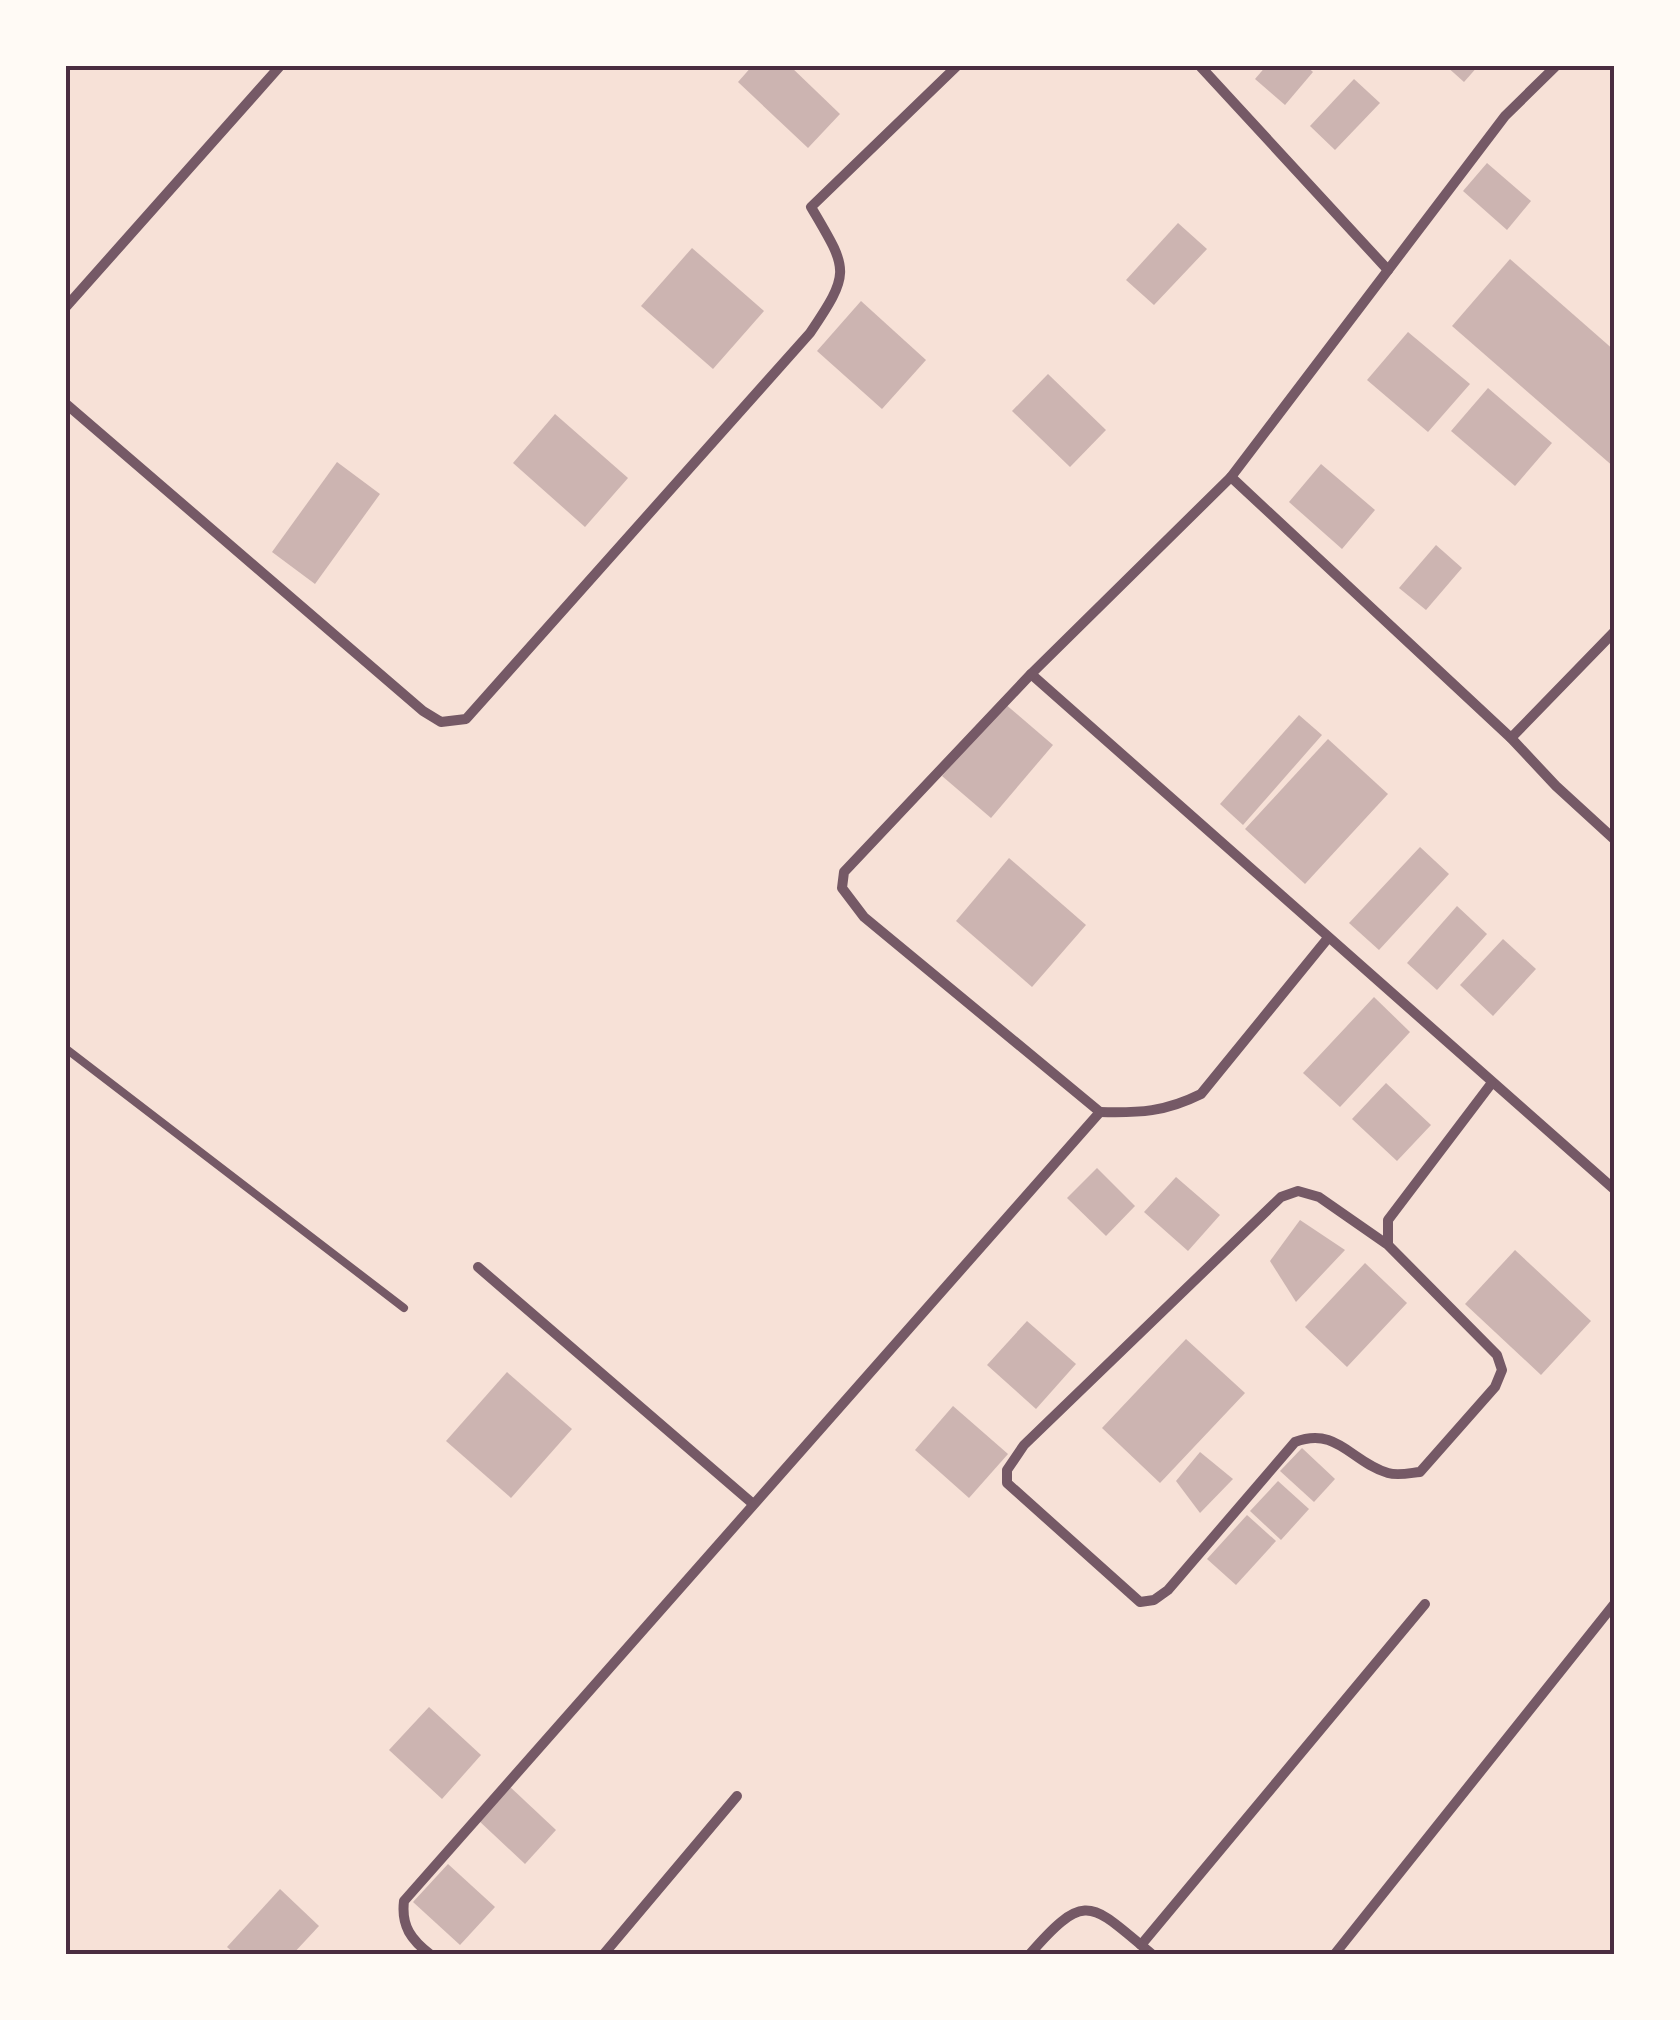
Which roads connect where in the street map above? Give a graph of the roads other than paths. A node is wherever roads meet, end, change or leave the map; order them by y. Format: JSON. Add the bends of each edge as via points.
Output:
{"nodes":[{"id":1,"x":281,"y":65,"type":"edge"},
{"id":2,"x":958,"y":65,"type":"edge"},
{"id":3,"x":1199,"y":65,"type":"edge"},
{"id":4,"x":1557,"y":65,"type":"edge"},
{"id":5,"x":1388,"y":270,"type":"junction"},
{"id":6,"x":65,"y":308,"type":"edge"},
{"id":7,"x":65,"y":404,"type":"edge"},
{"id":8,"x":1231,"y":477,"type":"junction"},
{"id":9,"x":1615,"y":631,"type":"edge"},
{"id":10,"x":1031,"y":674,"type":"junction"},
{"id":11,"x":1511,"y":738,"type":"junction"},
{"id":12,"x":1615,"y":840,"type":"edge"},
{"id":13,"x":1328,"y":938,"type":"junction"},
{"id":14,"x":65,"y":1048,"type":"edge"},
{"id":15,"x":1492,"y":1084,"type":"junction"},
{"id":16,"x":1100,"y":1112,"type":"junction"},
{"id":17,"x":1615,"y":1190,"type":"edge"},
{"id":18,"x":1388,"y":1245,"type":"junction"},
{"id":19,"x":478,"y":1267,"type":"dead end"},
{"id":20,"x":404,"y":1308,"type":"dead end"},
{"id":21,"x":752,"y":1504,"type":"junction"},
{"id":22,"x":1615,"y":1603,"type":"edge"},
{"id":23,"x":1425,"y":1604,"type":"dead end"},
{"id":24,"x":736,"y":1796,"type":"dead end"},
{"id":25,"x":1141,"y":1945,"type":"junction"},
{"id":26,"x":431,"y":1955,"type":"edge"},
{"id":27,"x":603,"y":1955,"type":"edge"},
{"id":28,"x":1029,"y":1955,"type":"edge"},
{"id":29,"x":1153,"y":1955,"type":"edge"},
{"id":30,"x":1334,"y":1955,"type":"edge"}],
"edges":[{"from":1,"to":6,"type":"street"},
{"from":2,"to":7,"type":"street","via":[[811,206],[839,255],[839,290],[810,334],[466,720],[441,722],[423,710]]},
{"from":3,"to":5,"type":"street"},
{"from":4,"to":5,"type":"street","via":[[1505,116]]},
{"from":5,"to":8,"type":"street"},
{"from":8,"to":10,"type":"street"},
{"from":8,"to":11,"type":"street"},
{"from":9,"to":11,"type":"street"},
{"from":10,"to":13,"type":"street"},
{"from":10,"to":16,"type":"street","via":[[844,872],[842,888],[864,917]]},
{"from":11,"to":12,"type":"street"},
{"from":13,"to":15,"type":"street"},
{"from":13,"to":16,"type":"street","via":[[1202,1094],[1146,1114]]},
{"from":14,"to":20,"type":"lane"},
{"from":15,"to":17,"type":"street"},
{"from":15,"to":18,"type":"street","via":[[1388,1220]]},
{"from":16,"to":21,"type":"street"},
{"from":18,"to":18,"type":"street","via":[[1497,1356],[1502,1370],[1496,1387],[1420,1472],[1388,1473],[1331,1439],[1295,1442],[1168,1590],[1140,1602],[1007,1483],[1007,1470],[1024,1445],[1282,1197],[1298,1191],[1319,1198]]},
{"from":19,"to":21,"type":"street"},
{"from":21,"to":26,"type":"street","via":[[404,1901],[407,1932]]},
{"from":22,"to":30,"type":"street"},
{"from":23,"to":25,"type":"street"},
{"from":24,"to":27,"type":"street"},
{"from":25,"to":28,"type":"street","via":[[1104,1914],[1085,1909],[1061,1919]]},
{"from":25,"to":29,"type":"street"}]}
